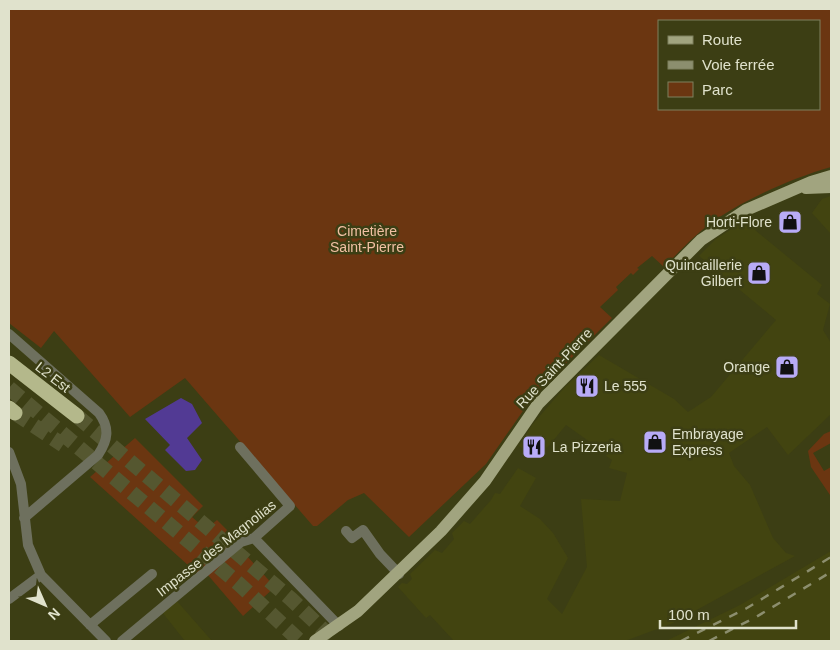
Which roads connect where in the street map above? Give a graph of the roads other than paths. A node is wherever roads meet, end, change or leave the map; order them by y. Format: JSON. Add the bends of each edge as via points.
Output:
{"nodes":[{"id":1,"x":831,"y":176,"type":"edge"},
{"id":2,"x":831,"y":186,"type":"edge"},
{"id":3,"x":798,"y":188,"type":"junction"},
{"id":4,"x":9,"y":334,"type":"edge"},
{"id":5,"x":9,"y":356,"type":"edge"},
{"id":6,"x":9,"y":363,"type":"edge"},
{"id":7,"x":41,"y":388,"type":"junction"},
{"id":8,"x":77,"y":416,"type":"tunnel mouth"},
{"id":9,"x":240,"y":447,"type":"dead end"},
{"id":10,"x":9,"y":452,"type":"edge"},
{"id":11,"x":24,"y":518,"type":"junction"},
{"id":12,"x":346,"y":531,"type":"dead end"},
{"id":13,"x":254,"y":538,"type":"junction"},
{"id":14,"x":152,"y":574,"type":"dead end"},
{"id":15,"x":399,"y":574,"type":"junction"},
{"id":16,"x":41,"y":575,"type":"junction"},
{"id":17,"x":9,"y":599,"type":"edge"},
{"id":18,"x":90,"y":626,"type":"junction"},
{"id":19,"x":339,"y":626,"type":"junction"},
{"id":20,"x":106,"y":641,"type":"edge"},
{"id":21,"x":122,"y":641,"type":"edge"},
{"id":22,"x":315,"y":641,"type":"edge"}],
"edges":[{"from":1,"to":3,"type":"main road","name":"Rue Saint-Pierre"},
{"from":2,"to":3,"type":"main road","name":"Rue Saint-Pierre"},
{"from":3,"to":15,"type":"main road","name":"Rue Saint-Pierre","via":[[745,211],[701,240],[538,404],[475,494]]},
{"from":4,"to":11,"type":"street","via":[[99,413],[106,422],[107,433],[98,455]]},
{"from":5,"to":7,"type":"highway"},
{"from":6,"to":7,"type":"highway","name":"L2 Est"},
{"from":7,"to":8,"type":"highway","name":"L2 Est"},
{"from":9,"to":13,"type":"street","name":"Impasse des Magnolias","via":[[290,506]]},
{"from":10,"to":11,"type":"street","via":[[20,484]]},
{"from":11,"to":16,"type":"street","via":[[28,545]]},
{"from":12,"to":15,"type":"street","via":[[352,538],[366,528]]},
{"from":13,"to":19,"type":"street"},
{"from":13,"to":21,"type":"street","name":"Impasse des Magnolias","via":[[240,542]]},
{"from":14,"to":18,"type":"street"},
{"from":15,"to":19,"type":"main road","name":"Rue Saint-Pierre"},
{"from":16,"to":17,"type":"street"},
{"from":16,"to":18,"type":"street"},
{"from":18,"to":20,"type":"street"},
{"from":19,"to":22,"type":"main road","name":"Rue Saint-Pierre"}]}
